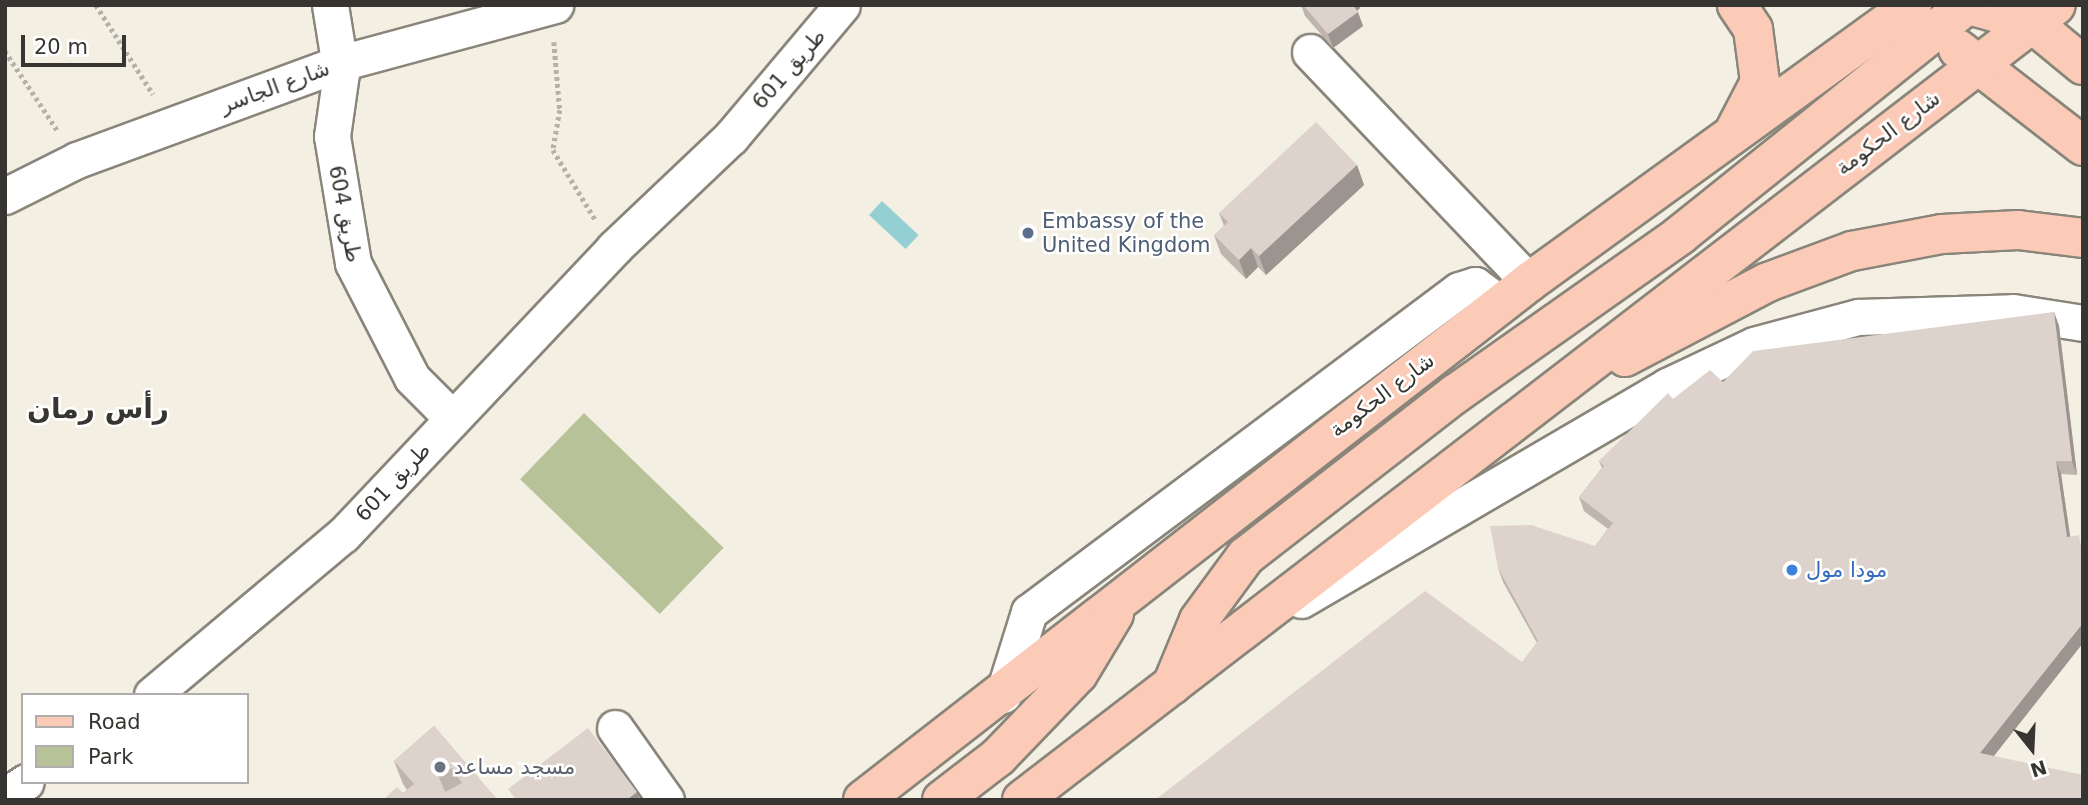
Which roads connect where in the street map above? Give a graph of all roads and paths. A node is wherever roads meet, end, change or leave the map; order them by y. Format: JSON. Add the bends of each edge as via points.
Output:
{"nodes":[{"id":1,"x":96,"y":5,"type":"edge"},
{"id":2,"x":330,"y":5,"type":"edge"},
{"id":3,"x":842,"y":5,"type":"edge"},
{"id":4,"x":1737,"y":5,"type":"edge"},
{"id":5,"x":1967,"y":5,"type":"edge"},
{"id":6,"x":537,"y":7,"type":"edge"},
{"id":7,"x":1897,"y":8,"type":"edge"},
{"id":8,"x":2044,"y":14,"type":"edge"},
{"id":9,"x":1937,"y":34,"type":"junction"},
{"id":10,"x":5,"y":51,"type":"edge"},
{"id":11,"x":1310,"y":52,"type":"dead end"},
{"id":12,"x":340,"y":63,"type":"junction"},
{"id":13,"x":1980,"y":63,"type":"junction"},
{"id":14,"x":2083,"y":65,"type":"edge"},
{"id":15,"x":172,"y":124,"type":"junction"},
{"id":16,"x":1732,"y":136,"type":"junction"},
{"id":17,"x":2083,"y":146,"type":"edge"},
{"id":18,"x":77,"y":160,"type":"junction"},
{"id":19,"x":5,"y":196,"type":"edge"},
{"id":20,"x":2083,"y":238,"type":"edge"},
{"id":21,"x":614,"y":248,"type":"junction"},
{"id":22,"x":1515,"y":293,"type":"junction"},
{"id":23,"x":2083,"y":323,"type":"edge"},
{"id":24,"x":1545,"y":397,"type":"junction"},
{"id":25,"x":452,"y":418,"type":"junction"},
{"id":26,"x":1129,"y":587,"type":"junction"},
{"id":27,"x":1242,"y":631,"type":"junction"},
{"id":28,"x":1171,"y":687,"type":"junction"},
{"id":29,"x":154,"y":693,"type":"edge"},
{"id":30,"x":1003,"y":695,"type":"junction"},
{"id":31,"x":615,"y":728,"type":"dead end"},
{"id":32,"x":23,"y":784,"type":"edge"},
{"id":33,"x":5,"y":796,"type":"edge"},
{"id":34,"x":666,"y":800,"type":"edge"},
{"id":35,"x":863,"y":800,"type":"edge"},
{"id":36,"x":942,"y":800,"type":"edge"},
{"id":37,"x":1022,"y":800,"type":"edge"}],
"edges":[{"from":1,"to":15,"type":"path"},
{"from":2,"to":12,"type":"street","name":"طريق 604"},
{"from":3,"to":21,"type":"street","name":"طريق 601","via":[[731,137]]},
{"from":4,"to":16,"type":"main road","via":[[1753,29],[1760,82]]},
{"from":5,"to":7,"type":"main road"},
{"from":5,"to":8,"type":"main road"},
{"from":5,"to":9,"type":"main road"},
{"from":6,"to":12,"type":"street","name":"شارع الجاسر"},
{"from":6,"to":21,"type":"path","via":[[560,110],[553,150]]},
{"from":7,"to":9,"type":"main road"},
{"from":7,"to":16,"type":"main road","name":"شارع الحكومة"},
{"from":8,"to":13,"type":"main road","name":"شارع الحكومة"},
{"from":8,"to":14,"type":"main road"},
{"from":9,"to":13,"type":"main road"},
{"from":9,"to":28,"type":"main road","via":[[1680,235],[1455,394],[1246,556],[1199,620]]},
{"from":10,"to":18,"type":"path"},
{"from":11,"to":22,"type":"street"},
{"from":12,"to":15,"type":"street","name":"شارع الجاسر"},
{"from":12,"to":25,"type":"street","name":"طريق 604","via":[[332,136],[353,263],[412,378]]},
{"from":13,"to":17,"type":"main road"},
{"from":13,"to":24,"type":"main road","name":"شارع الحكومة"},
{"from":15,"to":18,"type":"street","name":"شارع الجاسر"},
{"from":16,"to":22,"type":"main road","name":"شارع الحكومة"},
{"from":18,"to":19,"type":"street","name":"شارع الجاسر"},
{"from":20,"to":24,"type":"main road","via":[[1993,231],[1852,251],[1768,282]]},
{"from":21,"to":25,"type":"street","name":"طريق 601"},
{"from":22,"to":26,"type":"main road","name":"شارع الحكومة"},
{"from":22,"to":30,"type":"street","via":[[1475,285],[1459,289],[1030,612]]},
{"from":23,"to":27,"type":"street","via":[[2013,312],[1858,317],[1754,345],[1667,386],[1366,565]]},
{"from":24,"to":27,"type":"main road","name":"شارع الحكومة"},
{"from":25,"to":29,"type":"street","name":"طريق 601","via":[[343,535]]},
{"from":26,"to":30,"type":"main road","name":"شارع الحكومة"},
{"from":26,"to":36,"type":"main road","via":[[1079,674],[998,757]]},
{"from":27,"to":28,"type":"main road","name":"شارع الحكومة"},
{"from":28,"to":37,"type":"main road","name":"شارع الحكومة"},
{"from":30,"to":35,"type":"main road","name":"شارع الحكومة"},
{"from":31,"to":34,"type":"street"},
{"from":32,"to":33,"type":"street"}]}
